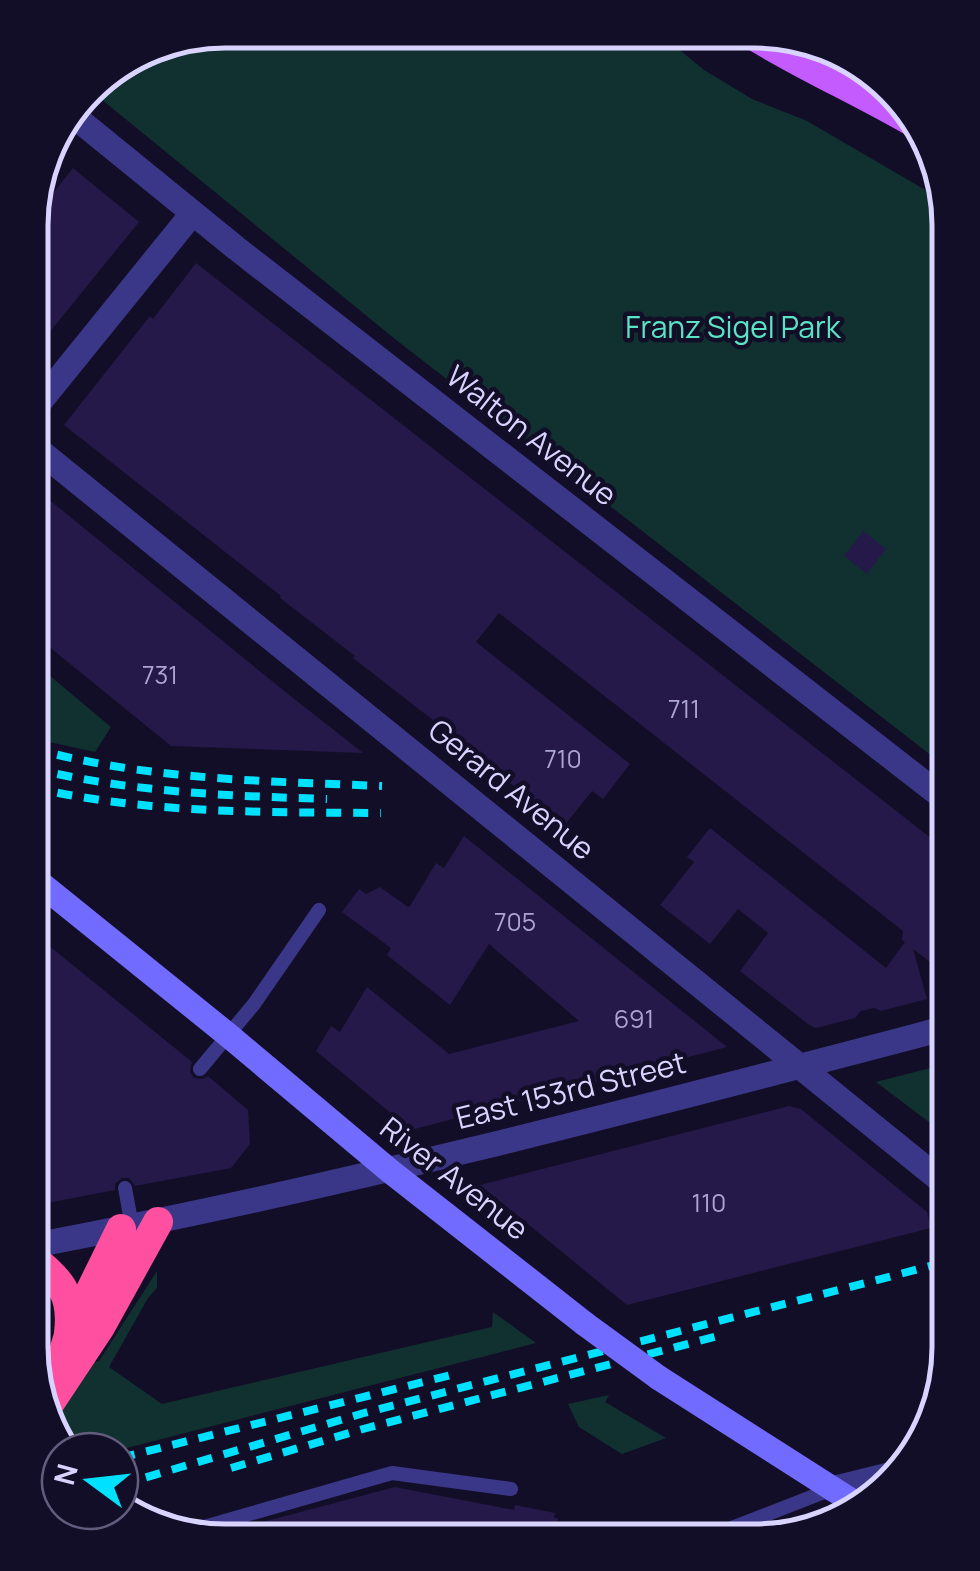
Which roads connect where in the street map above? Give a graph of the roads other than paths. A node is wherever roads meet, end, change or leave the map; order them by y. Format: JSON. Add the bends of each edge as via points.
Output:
{"nodes":[{"id":1,"x":771,"y":49,"type":"edge"},
{"id":2,"x":892,"y":112,"type":"edge"},
{"id":3,"x":80,"y":122,"type":"edge"},
{"id":4,"x":192,"y":214,"type":"junction"},
{"id":5,"x":48,"y":391,"type":"edge"},
{"id":6,"x":48,"y":458,"type":"edge"},
{"id":7,"x":932,"y":789,"type":"edge"},
{"id":8,"x":48,"y":890,"type":"edge"},
{"id":9,"x":319,"y":910,"type":"dead end"},
{"id":10,"x":932,"y":1032,"type":"edge"},
{"id":11,"x":228,"y":1036,"type":"junction"},
{"id":12,"x":801,"y":1066,"type":"junction"},
{"id":13,"x":200,"y":1069,"type":"dead end"},
{"id":14,"x":390,"y":1171,"type":"junction"},
{"id":15,"x":932,"y":1173,"type":"edge"},
{"id":16,"x":125,"y":1188,"type":"dead end"},
{"id":17,"x":137,"y":1226,"type":"junction"},
{"id":18,"x":48,"y":1246,"type":"edge"},
{"id":19,"x":48,"y":1269,"type":"edge"},
{"id":20,"x":69,"y":1335,"type":"junction"},
{"id":21,"x":53,"y":1387,"type":"edge"},
{"id":22,"x":55,"y":1395,"type":"edge"},
{"id":23,"x":873,"y":1479,"type":"edge"},
{"id":24,"x":511,"y":1489,"type":"dead end"},
{"id":25,"x":832,"y":1489,"type":"junction"},
{"id":26,"x":847,"y":1498,"type":"edge"},
{"id":27,"x":217,"y":1523,"type":"edge"},
{"id":28,"x":742,"y":1524,"type":"edge"}],
"edges":[{"from":1,"to":2,"type":"main road"},
{"from":3,"to":4,"type":"street","name":"Walton Avenue"},
{"from":4,"to":5,"type":"street"},
{"from":4,"to":7,"type":"street","name":"Walton Avenue"},
{"from":6,"to":12,"type":"street","name":"Gerard Avenue"},
{"from":8,"to":11,"type":"main road","name":"River Avenue"},
{"from":9,"to":11,"type":"lane"},
{"from":10,"to":12,"type":"street","name":"East 153rd Street"},
{"from":11,"to":13,"type":"lane"},
{"from":11,"to":14,"type":"main road","name":"River Avenue"},
{"from":12,"to":14,"type":"street","name":"East 153rd Street"},
{"from":12,"to":15,"type":"street","name":"Gerard Avenue"},
{"from":14,"to":17,"type":"street","name":"East 153rd Street"},
{"from":14,"to":25,"type":"main road","name":"River Avenue","bridge":true,"via":[[659,1378]]},
{"from":16,"to":17,"type":"lane"},
{"from":17,"to":18,"type":"street","name":"East 153rd Street"},
{"from":17,"to":20,"type":"highway"},
{"from":17,"to":22,"type":"highway","via":[[100,1327]]},
{"from":19,"to":20,"type":"highway","via":[[70,1307]]},
{"from":20,"to":21,"type":"highway"},
{"from":23,"to":25,"type":"street"},
{"from":24,"to":27,"type":"lane","via":[[392,1473]]},
{"from":25,"to":26,"type":"main road","name":"River Avenue"},
{"from":25,"to":28,"type":"lane"}]}
